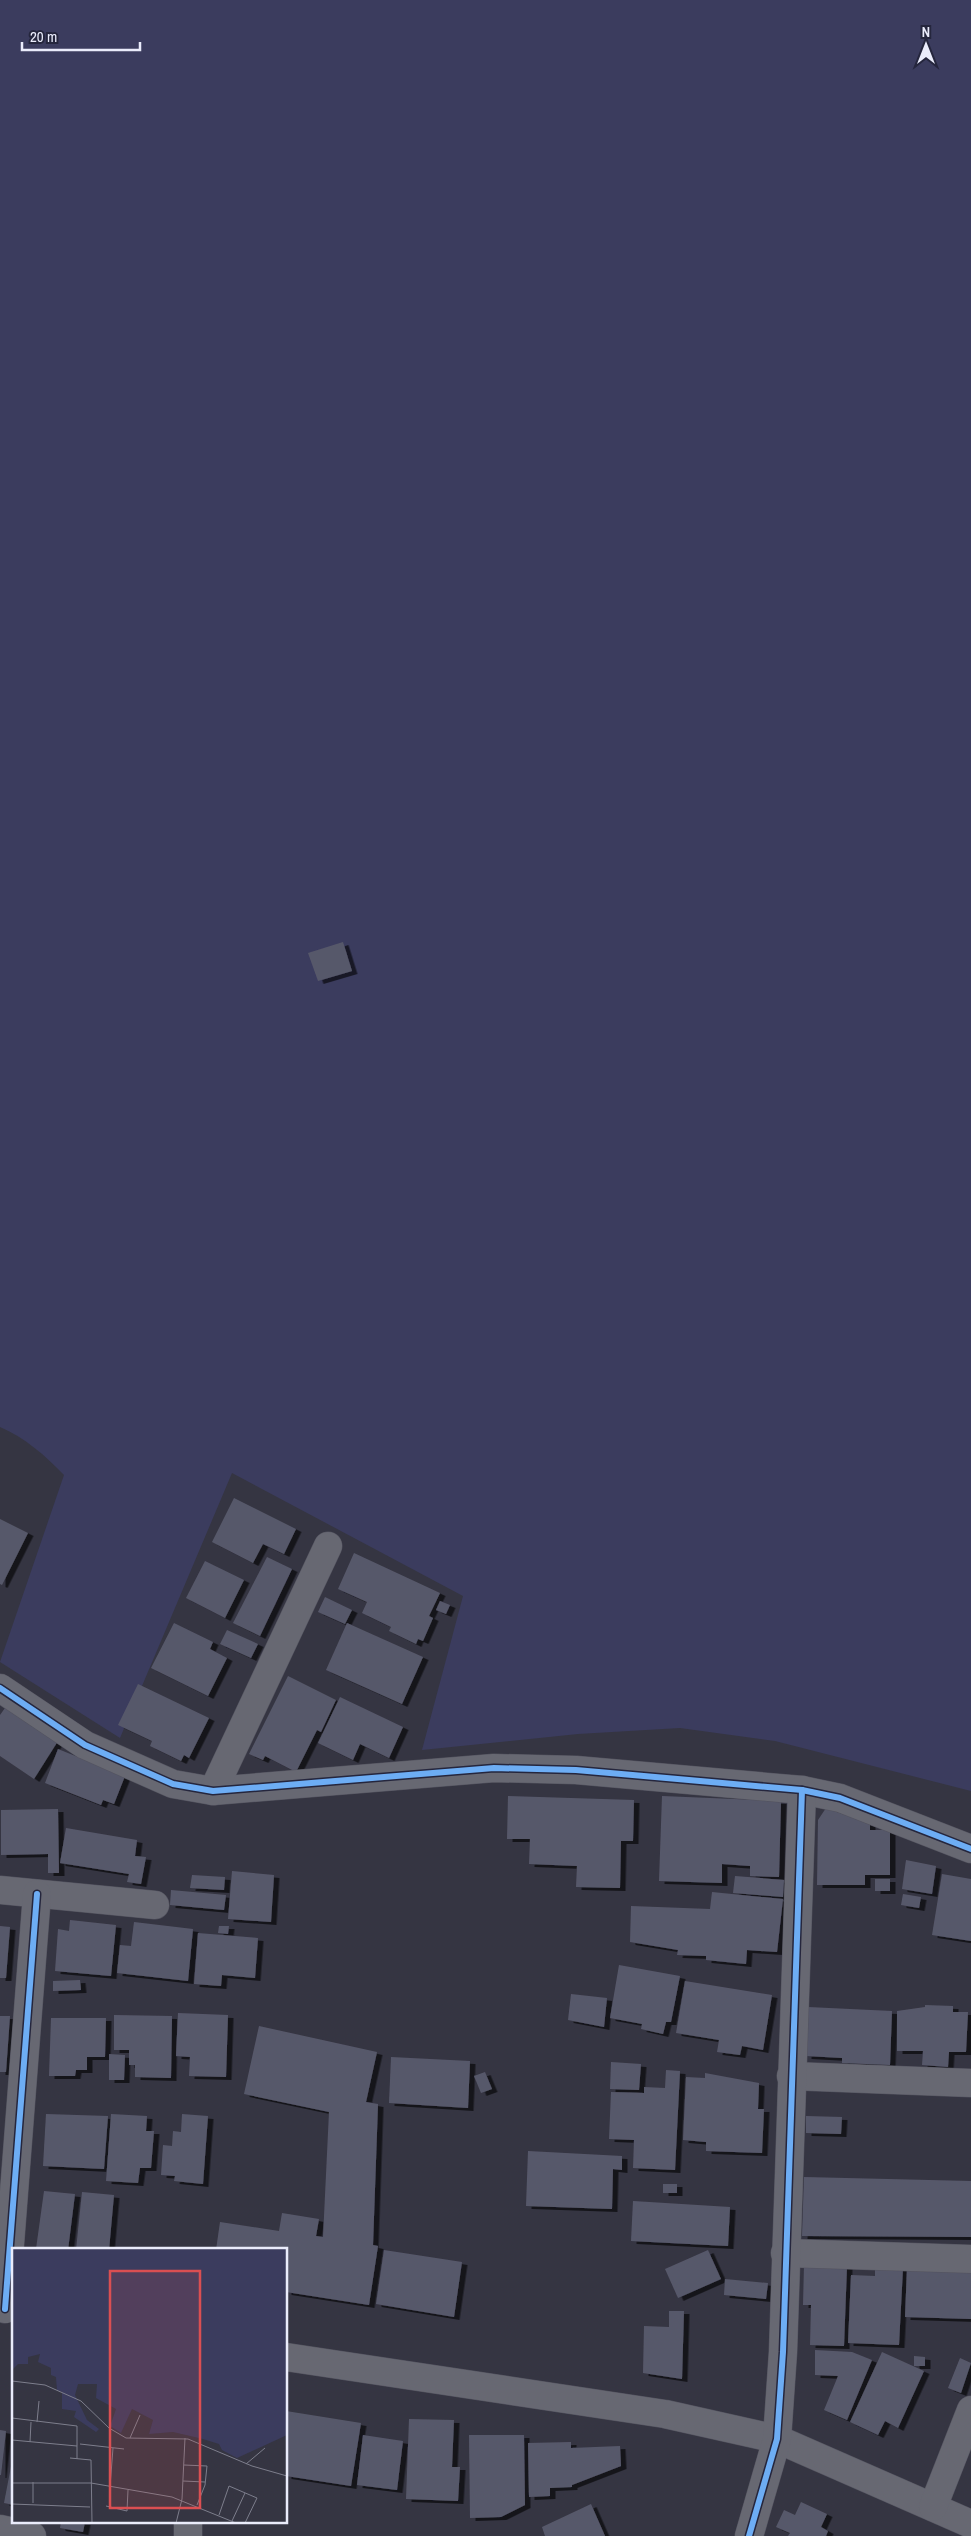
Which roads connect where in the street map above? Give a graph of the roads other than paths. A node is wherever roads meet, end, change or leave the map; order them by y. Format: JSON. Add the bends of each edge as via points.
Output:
{"nodes":[{"id":1,"x":328,"y":1546,"type":"dead end"},
{"id":2,"x":0,"y":1688,"type":"edge"},
{"id":3,"x":802,"y":1790,"type":"junction"},
{"id":4,"x":213,"y":1791,"type":"junction"},
{"id":5,"x":971,"y":1849,"type":"edge"},
{"id":6,"x":0,"y":1890,"type":"edge"},
{"id":7,"x":37,"y":1894,"type":"junction"},
{"id":8,"x":155,"y":1905,"type":"dead end"},
{"id":9,"x":791,"y":2076,"type":"junction"},
{"id":10,"x":971,"y":2083,"type":"edge"},
{"id":11,"x":785,"y":2253,"type":"junction"},
{"id":12,"x":971,"y":2259,"type":"edge"},
{"id":13,"x":6,"y":2310,"type":"edge"},
{"id":14,"x":288,"y":2356,"type":"edge"},
{"id":15,"x":971,"y":2410,"type":"edge"},
{"id":16,"x":777,"y":2439,"type":"junction"},
{"id":17,"x":933,"y":2507,"type":"junction"},
{"id":18,"x":971,"y":2524,"type":"edge"},
{"id":19,"x":0,"y":2529,"type":"edge"},
{"id":20,"x":32,"y":2536,"type":"edge"},
{"id":21,"x":750,"y":2536,"type":"edge"}],
"edges":[{"from":1,"to":4,"type":"street"},
{"from":2,"to":4,"type":"street","via":[[85,1745],[173,1784]]},
{"from":3,"to":4,"type":"street","via":[[576,1770],[494,1768]]},
{"from":3,"to":5,"type":"street","via":[[840,1798]]},
{"from":3,"to":9,"type":"street"},
{"from":6,"to":7,"type":"street"},
{"from":7,"to":8,"type":"street"},
{"from":7,"to":13,"type":"street"},
{"from":9,"to":10,"type":"street"},
{"from":9,"to":11,"type":"street"},
{"from":11,"to":12,"type":"street"},
{"from":11,"to":16,"type":"street"},
{"from":14,"to":16,"type":"street","via":[[665,2414]]},
{"from":15,"to":17,"type":"street"},
{"from":16,"to":17,"type":"street"},
{"from":16,"to":21,"type":"street"},
{"from":17,"to":18,"type":"street"},
{"from":19,"to":20,"type":"street"}]}
